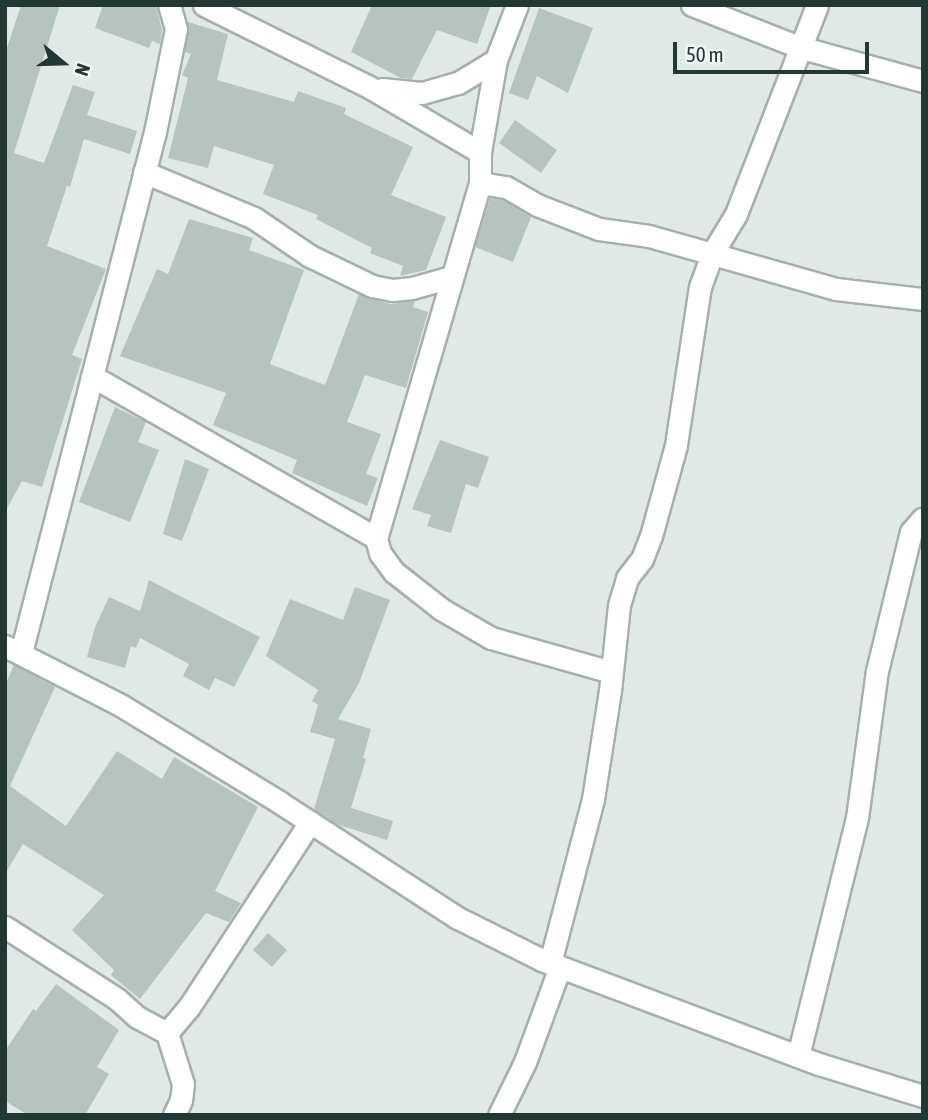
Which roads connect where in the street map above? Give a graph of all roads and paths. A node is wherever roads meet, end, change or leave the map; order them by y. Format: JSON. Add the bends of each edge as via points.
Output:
{"nodes":[{"id":1,"x":169,"y":5,"type":"edge"},
{"id":2,"x":517,"y":5,"type":"edge"},
{"id":3,"x":692,"y":5,"type":"edge"},
{"id":4,"x":817,"y":5,"type":"edge"},
{"id":5,"x":207,"y":7,"type":"edge"},
{"id":6,"x":176,"y":29,"type":"junction"},
{"id":7,"x":799,"y":47,"type":"junction"},
{"id":8,"x":496,"y":60,"type":"junction"},
{"id":9,"x":923,"y":81,"type":"edge"},
{"id":10,"x":369,"y":87,"type":"junction"},
{"id":11,"x":480,"y":152,"type":"junction"},
{"id":12,"x":144,"y":172,"type":"junction"},
{"id":13,"x":480,"y":183,"type":"junction"},
{"id":14,"x":713,"y":252,"type":"junction"},
{"id":15,"x":451,"y":277,"type":"junction"},
{"id":16,"x":923,"y":299,"type":"edge"},
{"id":17,"x":92,"y":376,"type":"junction"},
{"id":18,"x":923,"y":518,"type":"edge"},
{"id":19,"x":376,"y":538,"type":"junction"},
{"id":20,"x":13,"y":650,"type":"edge"},
{"id":21,"x":611,"y":672,"type":"junction"},
{"id":22,"x":310,"y":822,"type":"junction"},
{"id":23,"x":5,"y":927,"type":"edge"},
{"id":24,"x":555,"y":965,"type":"junction"},
{"id":25,"x":167,"y":1033,"type":"junction"},
{"id":26,"x":798,"y":1056,"type":"junction"},
{"id":27,"x":923,"y":1096,"type":"edge"},
{"id":28,"x":174,"y":1115,"type":"edge"},
{"id":29,"x":499,"y":1115,"type":"edge"}],
"edges":[{"from":1,"to":6,"type":"street"},
{"from":2,"to":8,"type":"street"},
{"from":3,"to":7,"type":"street"},
{"from":4,"to":7,"type":"street"},
{"from":5,"to":6,"type":"street"},
{"from":5,"to":10,"type":"street"},
{"from":6,"to":12,"type":"street"},
{"from":7,"to":9,"type":"street"},
{"from":7,"to":14,"type":"street","via":[[736,214]]},
{"from":8,"to":10,"type":"street","via":[[458,83],[422,93]]},
{"from":8,"to":11,"type":"street"},
{"from":10,"to":11,"type":"street"},
{"from":11,"to":13,"type":"street"},
{"from":12,"to":15,"type":"street","via":[[246,214],[310,257],[372,286],[412,288]]},
{"from":12,"to":17,"type":"street"},
{"from":13,"to":14,"type":"street","via":[[506,187],[537,205],[599,229]]},
{"from":13,"to":15,"type":"street"},
{"from":14,"to":16,"type":"street","via":[[836,289]]},
{"from":14,"to":21,"type":"street","via":[[700,287],[676,445],[651,536],[619,605]]},
{"from":15,"to":19,"type":"street"},
{"from":17,"to":19,"type":"street"},
{"from":17,"to":20,"type":"street"},
{"from":18,"to":26,"type":"street","via":[[911,532],[877,671],[857,818]]},
{"from":19,"to":21,"type":"street","via":[[394,572],[461,621],[491,638]]},
{"from":20,"to":22,"type":"street","via":[[122,706]]},
{"from":21,"to":24,"type":"street","via":[[593,799]]},
{"from":22,"to":24,"type":"street","via":[[456,917]]},
{"from":22,"to":25,"type":"street","via":[[189,1007]]},
{"from":23,"to":25,"type":"street"},
{"from":24,"to":26,"type":"street"},
{"from":24,"to":29,"type":"street","via":[[525,1062]]},
{"from":25,"to":28,"type":"street","via":[[183,1084]]},
{"from":26,"to":27,"type":"street"}]}
